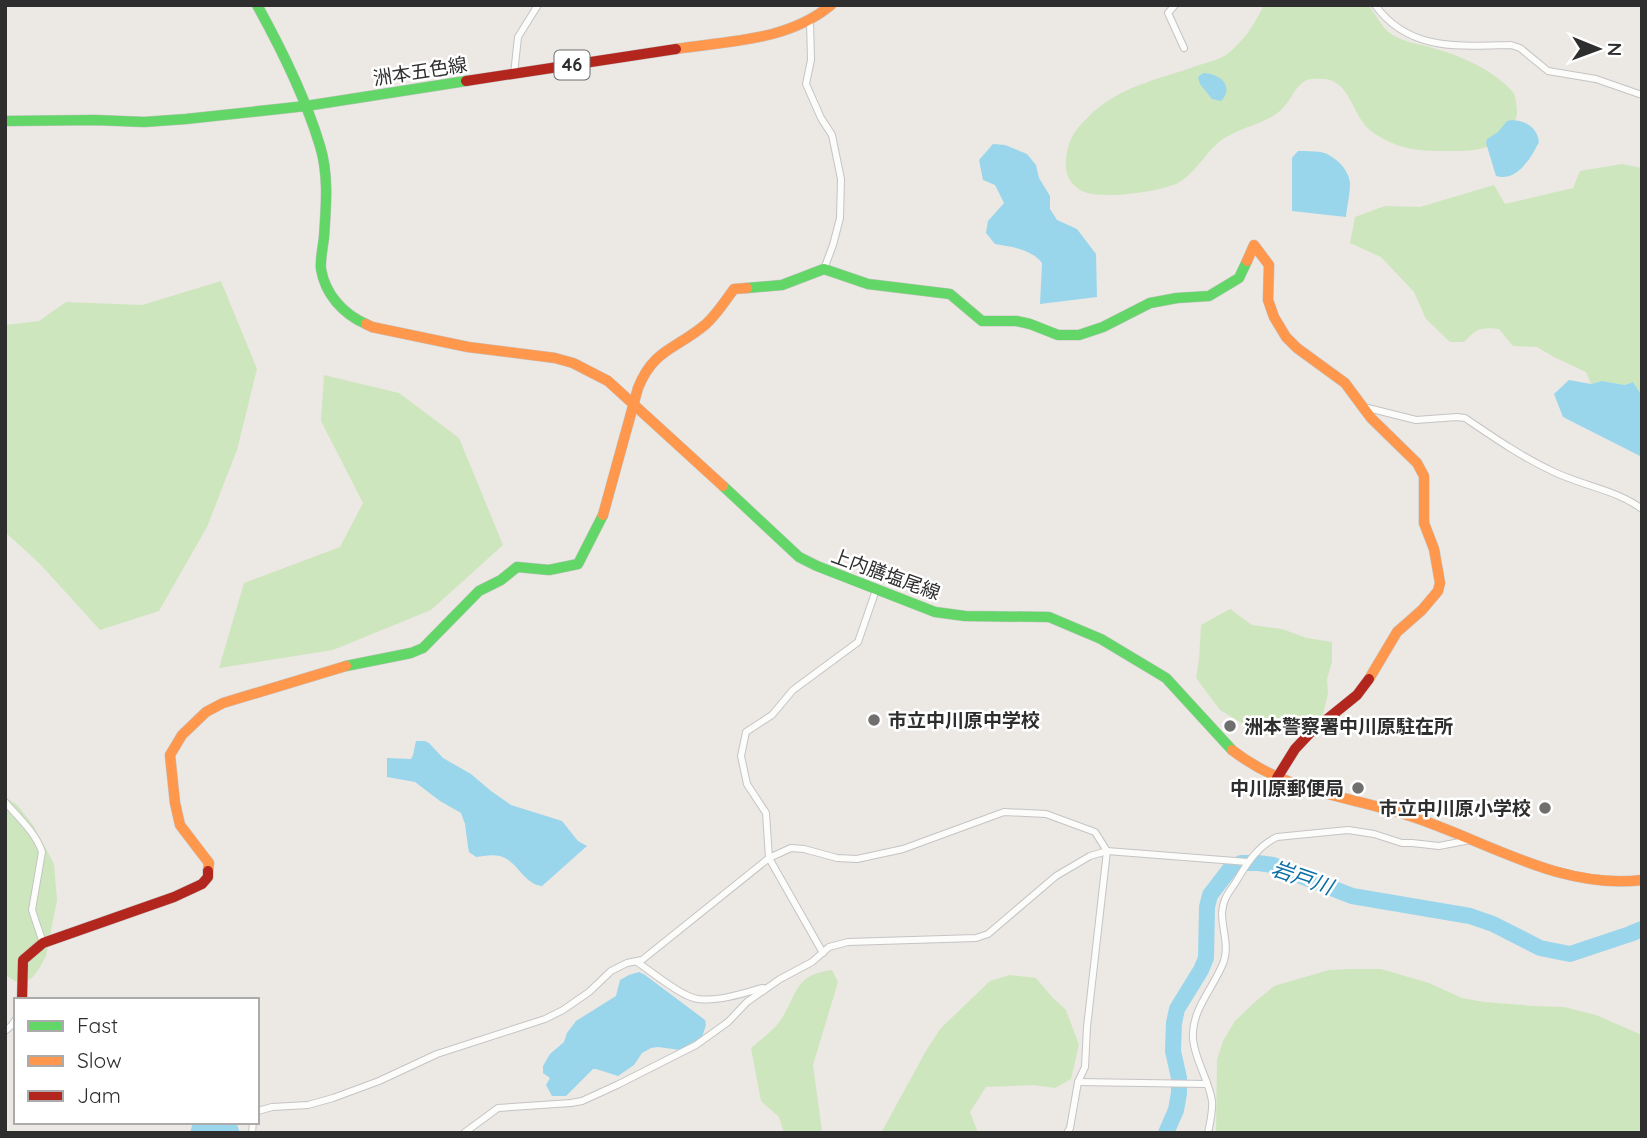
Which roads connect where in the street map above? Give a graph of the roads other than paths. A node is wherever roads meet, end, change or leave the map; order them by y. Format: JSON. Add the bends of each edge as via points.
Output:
{"nodes":[{"id":1,"x":257,"y":5,"type":"edge"},
{"id":2,"x":538,"y":5,"type":"edge"},
{"id":3,"x":831,"y":5,"type":"edge"},
{"id":4,"x":1175,"y":5,"type":"edge"},
{"id":5,"x":1375,"y":5,"type":"edge"},
{"id":6,"x":810,"y":21,"type":"junction"},
{"id":7,"x":1184,"y":48,"type":"dead end"},
{"id":8,"x":514,"y":74,"type":"junction"},
{"id":9,"x":1642,"y":95,"type":"edge"},
{"id":10,"x":306,"y":106,"type":"junction"},
{"id":11,"x":5,"y":121,"type":"edge"},
{"id":12,"x":824,"y":269,"type":"junction"},
{"id":13,"x":634,"y":406,"type":"junction"},
{"id":14,"x":1363,"y":407,"type":"junction"},
{"id":15,"x":1642,"y":509,"type":"edge"},
{"id":16,"x":876,"y":590,"type":"junction"},
{"id":17,"x":1277,"y":778,"type":"junction"},
{"id":18,"x":5,"y":802,"type":"edge"},
{"id":19,"x":1472,"y":840,"type":"junction"},
{"id":20,"x":1107,"y":851,"type":"junction"},
{"id":21,"x":769,"y":858,"type":"junction"},
{"id":22,"x":1248,"y":862,"type":"junction"},
{"id":23,"x":1642,"y":880,"type":"edge"},
{"id":24,"x":43,"y":943,"type":"junction"},
{"id":25,"x":823,"y":953,"type":"junction"},
{"id":26,"x":637,"y":962,"type":"junction"},
{"id":27,"x":768,"y":987,"type":"junction"},
{"id":28,"x":22,"y":998,"type":"edge"},
{"id":29,"x":1078,"y":1082,"type":"junction"},
{"id":30,"x":1207,"y":1084,"type":"junction"},
{"id":31,"x":259,"y":1111,"type":"edge"},
{"id":32,"x":464,"y":1133,"type":"edge"},
{"id":33,"x":1067,"y":1133,"type":"edge"},
{"id":34,"x":1208,"y":1133,"type":"edge"}],
"edges":[{"from":1,"to":10,"type":"street","name":"上内膳塩尾線"},
{"from":2,"to":8,"type":"street","via":[[519,37]]},
{"from":3,"to":6,"type":"street","name":"洲本五色線","number":"46"},
{"from":4,"to":7,"type":"street","via":[[1168,13]]},
{"from":5,"to":9,"type":"street","via":[[1403,32],[1422,40],[1449,46],[1511,45],[1548,71],[1596,79]]},
{"from":6,"to":8,"type":"street","name":"洲本五色線","number":"46","via":[[754,37]]},
{"from":6,"to":12,"type":"street","via":[[806,84],[832,135],[841,179],[840,218]]},
{"from":8,"to":10,"type":"street","name":"洲本五色線","number":"46"},
{"from":10,"to":11,"type":"street","name":"洲本五色線","number":"46","via":[[186,119]]},
{"from":10,"to":13,"type":"street","name":"上内膳塩尾線","via":[[321,149],[325,180],[322,274],[341,309],[364,324],[403,335],[573,363],[608,381]]},
{"from":12,"to":13,"type":"street","via":[[782,285],[734,289],[705,325],[648,365]]},
{"from":12,"to":14,"type":"street","via":[[868,284],[950,294],[982,321],[1016,321],[1058,335],[1079,335],[1150,303],[1209,296],[1239,278],[1254,245],[1269,265],[1268,300],[1286,337],[1345,383]]},
{"from":13,"to":16,"type":"street","name":"上内膳塩尾線","via":[[799,557]]},
{"from":13,"to":24,"type":"street","via":[[601,521],[578,564],[549,570],[517,567],[479,591],[423,648],[411,653],[348,665],[206,712],[170,755],[180,824],[208,863],[208,877],[174,897]]},
{"from":14,"to":15,"type":"street","via":[[1416,420],[1465,418],[1553,472],[1604,489]]},
{"from":14,"to":17,"type":"street","via":[[1417,463],[1424,477],[1424,523],[1440,583],[1422,610],[1398,632],[1357,695],[1310,733]]},
{"from":16,"to":17,"type":"street","name":"上内膳塩尾線","via":[[935,612],[1049,617],[1101,639],[1167,678],[1230,748]]},
{"from":16,"to":21,"type":"street","via":[[858,642],[746,732],[741,756],[747,784],[765,813]]},
{"from":17,"to":19,"type":"street","name":"上内膳塩尾線","via":[[1407,815]]},
{"from":18,"to":24,"type":"street","via":[[42,852],[32,910]]},
{"from":19,"to":22,"type":"street","via":[[1439,846],[1348,830],[1277,838]]},
{"from":19,"to":23,"type":"street","name":"上内膳塩尾線","via":[[1574,877]]},
{"from":20,"to":21,"type":"street","via":[[1096,832],[1046,814],[1004,812],[904,849],[857,859],[791,848]]},
{"from":20,"to":22,"type":"street"},
{"from":20,"to":25,"type":"street","via":[[1056,876],[988,934],[975,939],[848,942]]},
{"from":20,"to":29,"type":"street","via":[[1085,1067]]},
{"from":21,"to":25,"type":"street"},
{"from":21,"to":26,"type":"street"},
{"from":22,"to":30,"type":"street","via":[[1223,902],[1225,957],[1194,1023],[1193,1041]]},
{"from":24,"to":28,"type":"street","via":[[23,960]]},
{"from":25,"to":27,"type":"street"},
{"from":26,"to":27,"type":"street","via":[[697,999]]},
{"from":26,"to":31,"type":"street","via":[[611,971],[564,1010],[545,1018],[437,1054],[333,1098]]},
{"from":27,"to":32,"type":"street","via":[[696,1045],[617,1085],[582,1101],[498,1108]]},
{"from":29,"to":30,"type":"street"},
{"from":29,"to":33,"type":"street"},
{"from":30,"to":34,"type":"street","via":[[1212,1101]]}]}
